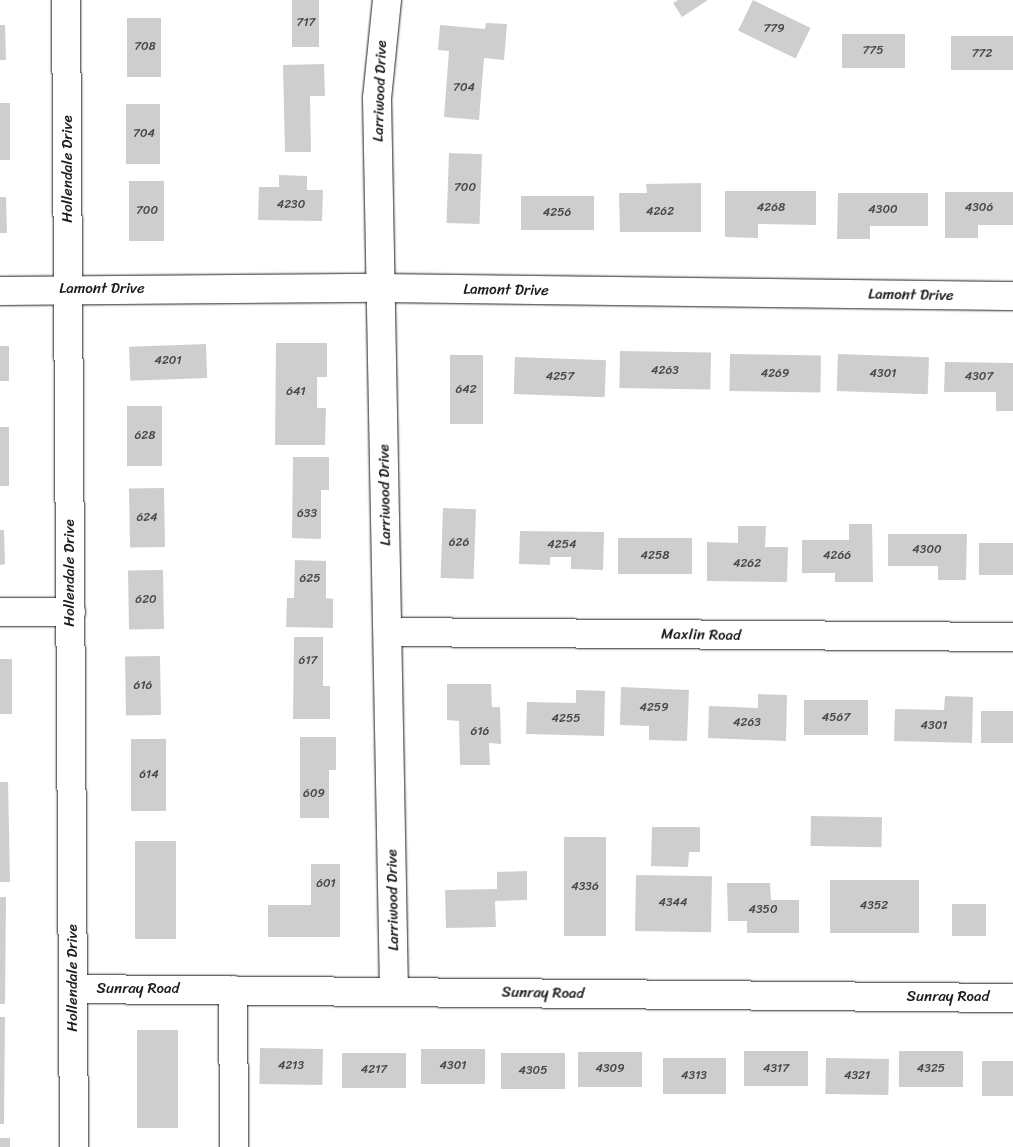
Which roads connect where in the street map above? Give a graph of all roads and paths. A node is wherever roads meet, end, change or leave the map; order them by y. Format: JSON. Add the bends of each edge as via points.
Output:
{"nodes":[{"id":1,"x":66,"y":0,"type":"edge"},
{"id":2,"x":387,"y":0,"type":"edge"},
{"id":3,"x":381,"y":288,"type":"junction"},
{"id":4,"x":69,"y":289,"type":"junction"},
{"id":5,"x":0,"y":291,"type":"edge"},
{"id":6,"x":1013,"y":296,"type":"edge"},
{"id":7,"x":0,"y":612,"type":"edge"},
{"id":8,"x":70,"y":612,"type":"junction"},
{"id":9,"x":388,"y":632,"type":"junction"},
{"id":10,"x":1013,"y":638,"type":"edge"},
{"id":11,"x":73,"y":989,"type":"junction"},
{"id":12,"x":233,"y":990,"type":"junction"},
{"id":13,"x":394,"y":991,"type":"junction"},
{"id":14,"x":1013,"y":998,"type":"edge"},
{"id":15,"x":74,"y":1147,"type":"edge"},
{"id":16,"x":234,"y":1147,"type":"edge"}],
"edges":[{"from":1,"to":4,"type":"street","name":"Hollendale Drive"},
{"from":2,"to":3,"type":"street","name":"Larriwood Drive","via":[[378,98]]},
{"from":3,"to":4,"type":"street","name":"Lamont Drive"},
{"from":3,"to":6,"type":"street","name":"Lamont Drive"},
{"from":3,"to":9,"type":"street","name":"Larriwood Drive"},
{"from":4,"to":5,"type":"street","name":"Lamont Drive"},
{"from":4,"to":8,"type":"street","name":"Hollendale Drive"},
{"from":7,"to":8,"type":"street"},
{"from":8,"to":11,"type":"street","name":"Hollendale Drive"},
{"from":9,"to":10,"type":"street","name":"Maxlin Road"},
{"from":9,"to":13,"type":"street","name":"Larriwood Drive"},
{"from":11,"to":12,"type":"street","name":"Sunray Road"},
{"from":11,"to":15,"type":"street","name":"Hollendale Drive"},
{"from":12,"to":13,"type":"street","name":"Sunray Road"},
{"from":12,"to":16,"type":"street"},
{"from":13,"to":14,"type":"street","name":"Sunray Road"}]}
